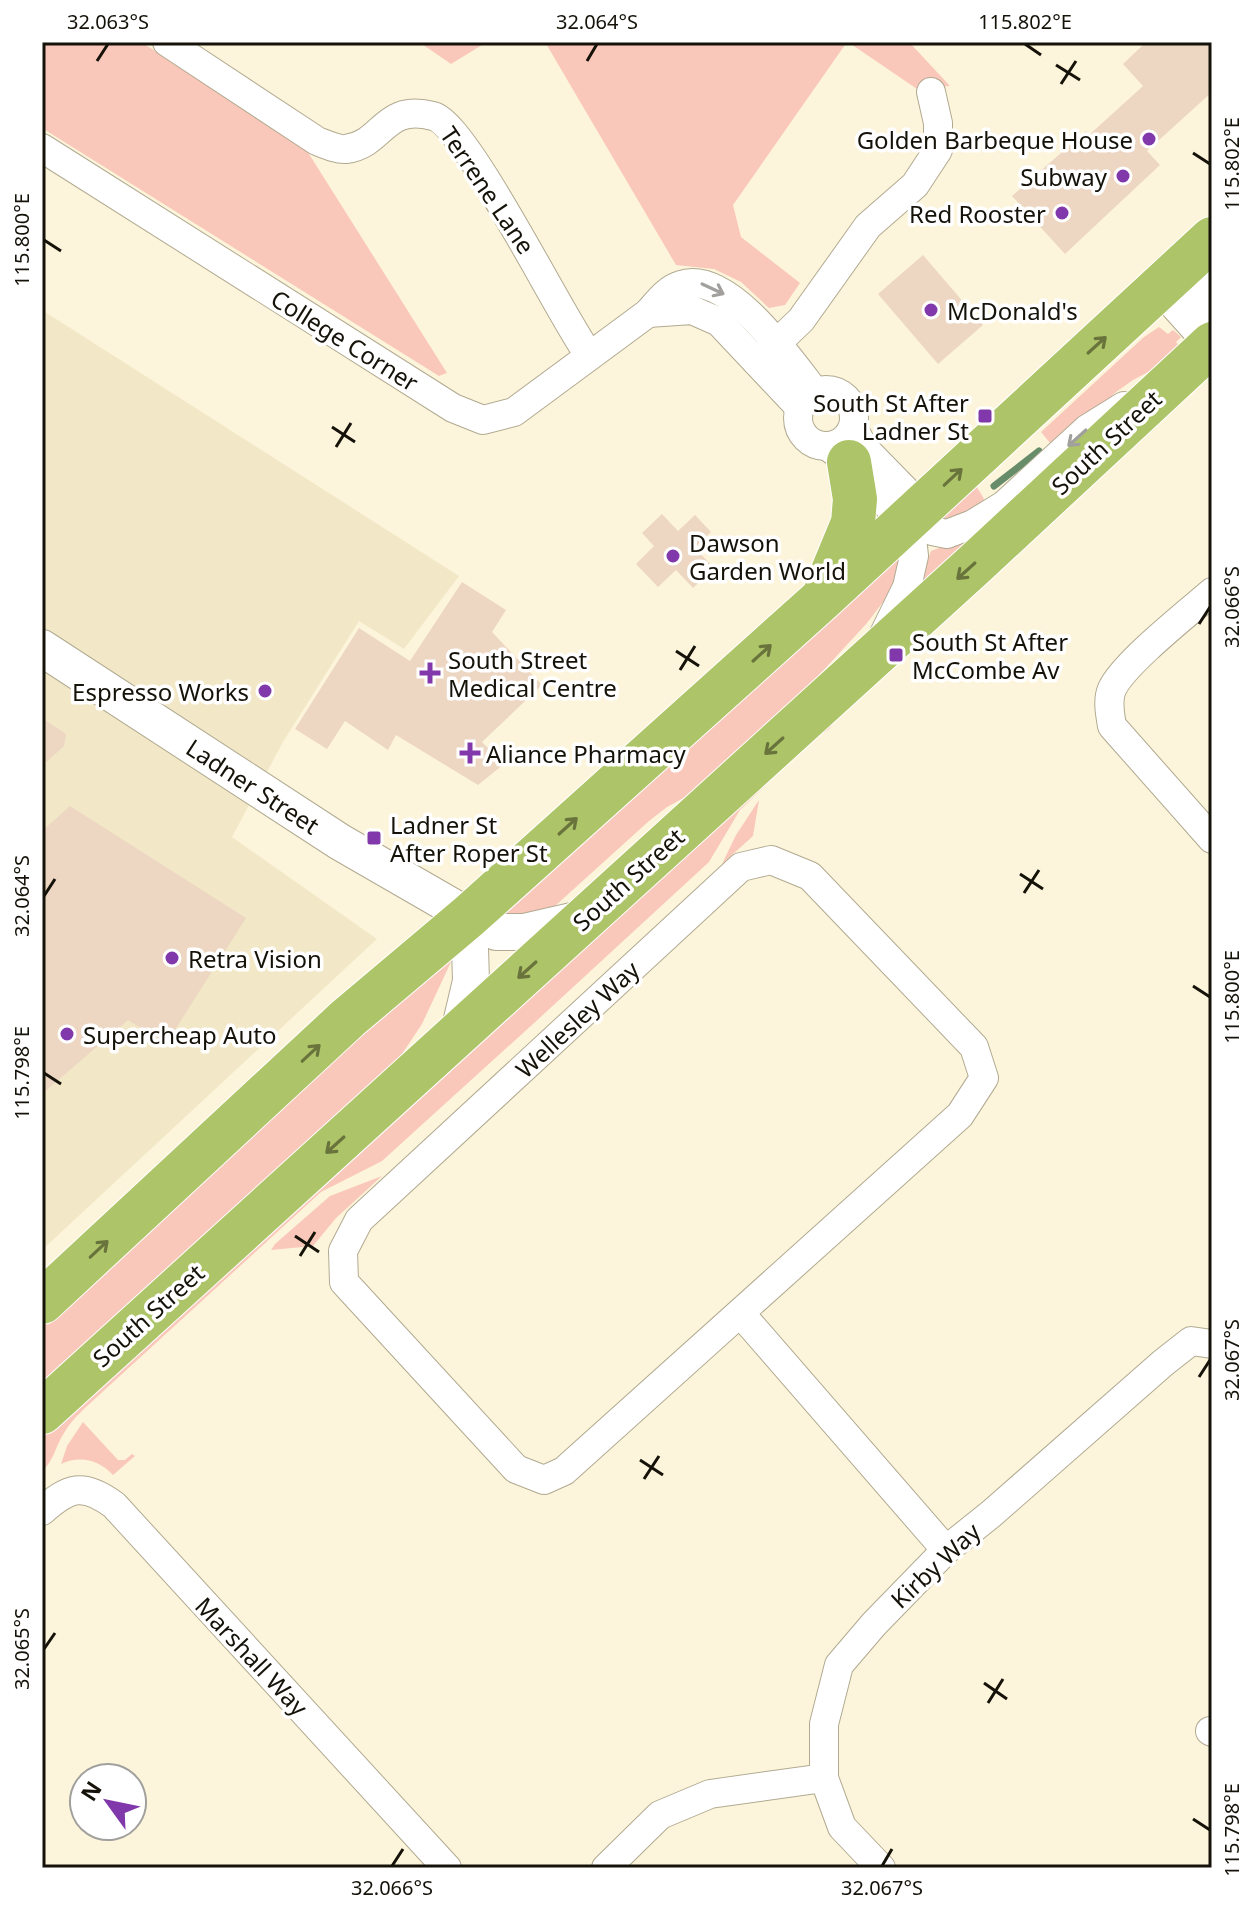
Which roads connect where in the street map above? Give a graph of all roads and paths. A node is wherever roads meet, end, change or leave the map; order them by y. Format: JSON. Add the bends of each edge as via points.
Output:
{"nodes":[{"id":1,"x":167,"y":42,"type":"edge"},
{"id":2,"x":931,"y":92,"type":"dead end"},
{"id":3,"x":42,"y":148,"type":"edge"},
{"id":4,"x":1185,"y":264,"type":"edge"},
{"id":5,"x":1212,"y":302,"type":"edge"},
{"id":6,"x":1212,"y":343,"type":"edge"},
{"id":7,"x":767,"y":353,"type":"junction"},
{"id":8,"x":589,"y":355,"type":"junction"},
{"id":9,"x":1168,"y":386,"type":"junction"},
{"id":10,"x":1212,"y":390,"type":"edge"},
{"id":11,"x":808,"y":400,"type":"junction"},
{"id":12,"x":843,"y":446,"type":"junction"},
{"id":13,"x":910,"y":516,"type":"junction"},
{"id":14,"x":1212,"y":592,"type":"edge"},
{"id":15,"x":822,"y":599,"type":"junction"},
{"id":16,"x":42,"y":648,"type":"edge"},
{"id":17,"x":838,"y":688,"type":"junction"},
{"id":18,"x":1212,"y":839,"type":"edge"},
{"id":19,"x":469,"y":916,"type":"junction"},
{"id":20,"x":585,"y":918,"type":"junction"},
{"id":21,"x":459,"y":1032,"type":"junction"},
{"id":22,"x":42,"y":1302,"type":"edge"},
{"id":23,"x":741,"y":1314,"type":"junction"},
{"id":24,"x":1212,"y":1344,"type":"edge"},
{"id":25,"x":42,"y":1412,"type":"edge"},
{"id":26,"x":42,"y":1511,"type":"edge"},
{"id":27,"x":946,"y":1550,"type":"junction"},
{"id":28,"x":824,"y":1778,"type":"junction"},
{"id":29,"x":447,"y":1868,"type":"edge"},
{"id":30,"x":606,"y":1868,"type":"edge"},
{"id":31,"x":881,"y":1868,"type":"edge"}],
"edges":[{"from":1,"to":8,"type":"street","name":"Terrene Lane","via":[[317,141],[344,149],[368,141],[386,122],[408,112],[437,116],[457,135]]},
{"from":2,"to":7,"type":"street","via":[[938,150],[915,185],[868,226],[801,320]]},
{"from":3,"to":8,"type":"street","name":"College Corner","via":[[453,408],[483,420],[514,412]]},
{"from":4,"to":5,"type":"street"},
{"from":4,"to":6,"type":"street"},
{"from":13,"to":4,"type":"highway","one_way":true},
{"from":6,"to":9,"type":"highway","name":"South Street"},
{"from":7,"to":8,"type":"street","name":"College Corner","via":[[704,314],[674,310],[648,313]]},
{"from":7,"to":11,"type":"street","name":"College Corner"},
{"from":9,"to":10,"type":"highway"},
{"from":9,"to":13,"type":"street","one_way":true,"via":[[1101,418],[1004,505],[973,524],[939,534]]},
{"from":9,"to":17,"type":"highway","name":"South Street","one_way":true},
{"from":11,"to":12,"type":"street","via":[[798,418],[804,436],[817,445]]},
{"from":11,"to":12,"type":"street","via":[[835,391],[848,400],[853,409]]},
{"from":12,"to":13,"type":"street","via":[[889,507]]},
{"from":12,"to":15,"type":"highway","via":[[855,499],[853,523]]},
{"from":13,"to":15,"type":"highway"},
{"from":13,"to":17,"type":"street","via":[[914,556],[907,587],[885,635]]},
{"from":14,"to":18,"type":"street","via":[[1129,666],[1112,689],[1109,710],[1112,726]]},
{"from":19,"to":15,"type":"highway","one_way":true},
{"from":16,"to":19,"type":"street","name":"Ladner Street","via":[[340,842]]},
{"from":17,"to":20,"type":"highway","name":"South Street","one_way":true},
{"from":19,"to":20,"type":"street","name":"Ladner Street","via":[[496,932],[524,932]]},
{"from":19,"to":21,"type":"street","via":[[471,981]]},
{"from":22,"to":19,"type":"highway","one_way":true,"via":[[348,1018]]},
{"from":20,"to":21,"type":"highway","name":"South Street","one_way":true},
{"from":21,"to":25,"type":"highway","name":"South Street","one_way":true},
{"from":23,"to":23,"type":"street","name":"Wellesley Way","via":[[564,1471],[544,1480],[516,1469],[344,1282],[343,1251],[359,1220],[741,867],[771,860],[810,876],[974,1047],[984,1078],[960,1115]]},
{"from":23,"to":27,"type":"street"},
{"from":24,"to":27,"type":"street","name":"Kirby Way","via":[[1191,1341],[1181,1348]]},
{"from":26,"to":29,"type":"street","name":"Marshall Way","via":[[72,1491],[87,1490],[114,1505]]},
{"from":27,"to":28,"type":"street","name":"Kirby Way","via":[[839,1665],[824,1724]]},
{"from":28,"to":30,"type":"street","via":[[710,1794],[660,1815]]},
{"from":28,"to":31,"type":"street","name":"Kirby Way","via":[[842,1827]]}]}
